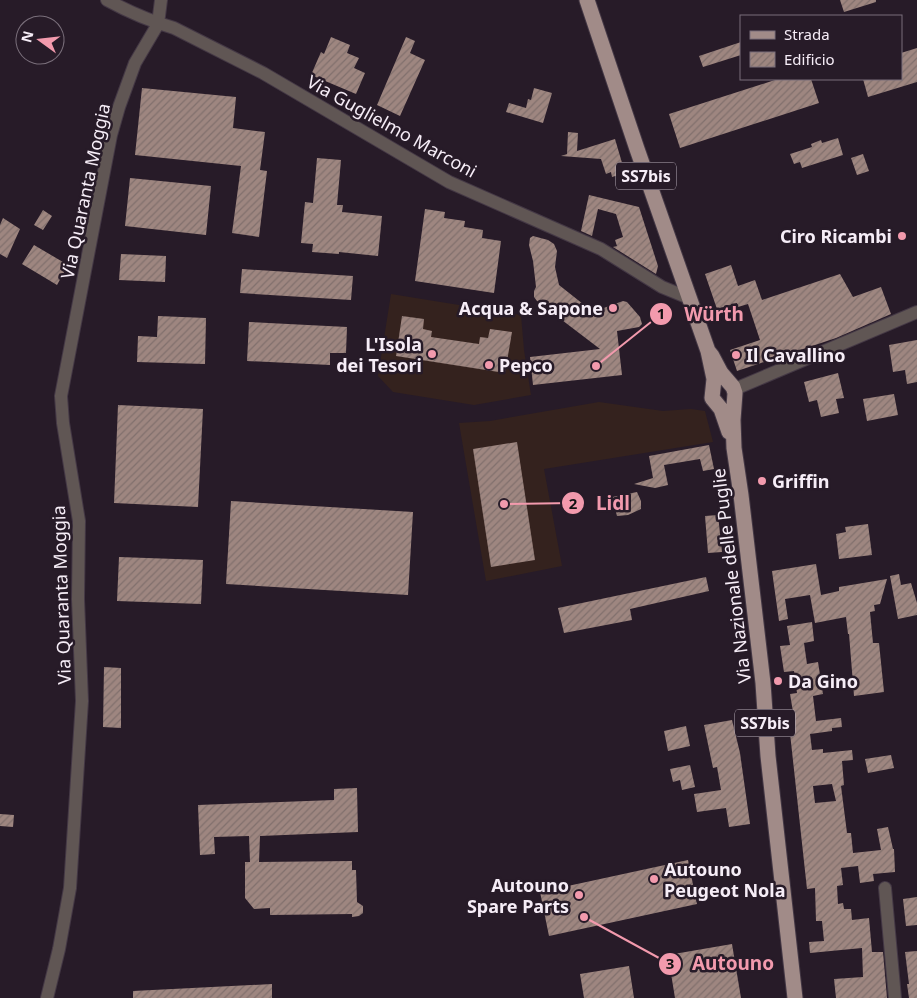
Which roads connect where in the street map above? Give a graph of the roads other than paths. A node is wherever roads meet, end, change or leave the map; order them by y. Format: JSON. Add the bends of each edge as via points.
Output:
{"nodes":[{"id":1,"x":107,"y":0,"type":"edge"},
{"id":2,"x":161,"y":0,"type":"edge"},
{"id":3,"x":586,"y":0,"type":"edge"},
{"id":4,"x":158,"y":24,"type":"junction"},
{"id":5,"x":689,"y":298,"type":"junction"},
{"id":6,"x":917,"y":312,"type":"edge"},
{"id":7,"x":708,"y":351,"type":"junction"},
{"id":8,"x":733,"y":390,"type":"junction"},
{"id":9,"x":714,"y":397,"type":"junction"},
{"id":10,"x":734,"y":448,"type":"junction"},
{"id":11,"x":885,"y":888,"type":"dead end"},
{"id":12,"x":47,"y":998,"type":"edge"},
{"id":13,"x":795,"y":998,"type":"edge"},
{"id":14,"x":895,"y":998,"type":"edge"}],
"edges":[{"from":1,"to":4,"type":"street","name":"Via Guglielmo Marconi"},
{"from":2,"to":4,"type":"street"},
{"from":3,"to":5,"type":"main road","name":"Via Nazionale delle Puglie","number":"SS7bis"},
{"from":4,"to":5,"type":"street","name":"Via Guglielmo Marconi","via":[[174,28],[263,73],[449,182],[601,249],[662,287]]},
{"from":4,"to":12,"type":"street","name":"Via Quaranta Moggia","via":[[135,62],[111,135],[62,396],[63,423],[79,521],[82,701],[70,888]]},
{"from":5,"to":7,"type":"main road","name":"Via Nazionale delle Puglie","number":"SS7bis"},
{"from":6,"to":8,"type":"street"},
{"from":7,"to":8,"type":"main road","name":"Via Nazionale delle Puglie","number":"SS7bis"},
{"from":7,"to":9,"type":"main road","name":"Via Nazionale delle Puglie","number":"SS7bis"},
{"from":8,"to":9,"type":"main road","via":[[725,382],[719,383]]},
{"from":8,"to":9,"type":"main road","via":[[733,401],[727,406]]},
{"from":8,"to":10,"type":"main road","name":"Via Nazionale delle Puglie","number":"SS7bis"},
{"from":9,"to":10,"type":"main road","name":"Via Nazionale delle Puglie","number":"SS7bis"},
{"from":10,"to":13,"type":"main road","name":"Via Nazionale delle Puglie","number":"SS7bis","via":[[763,683]]},
{"from":11,"to":14,"type":"street"}]}
